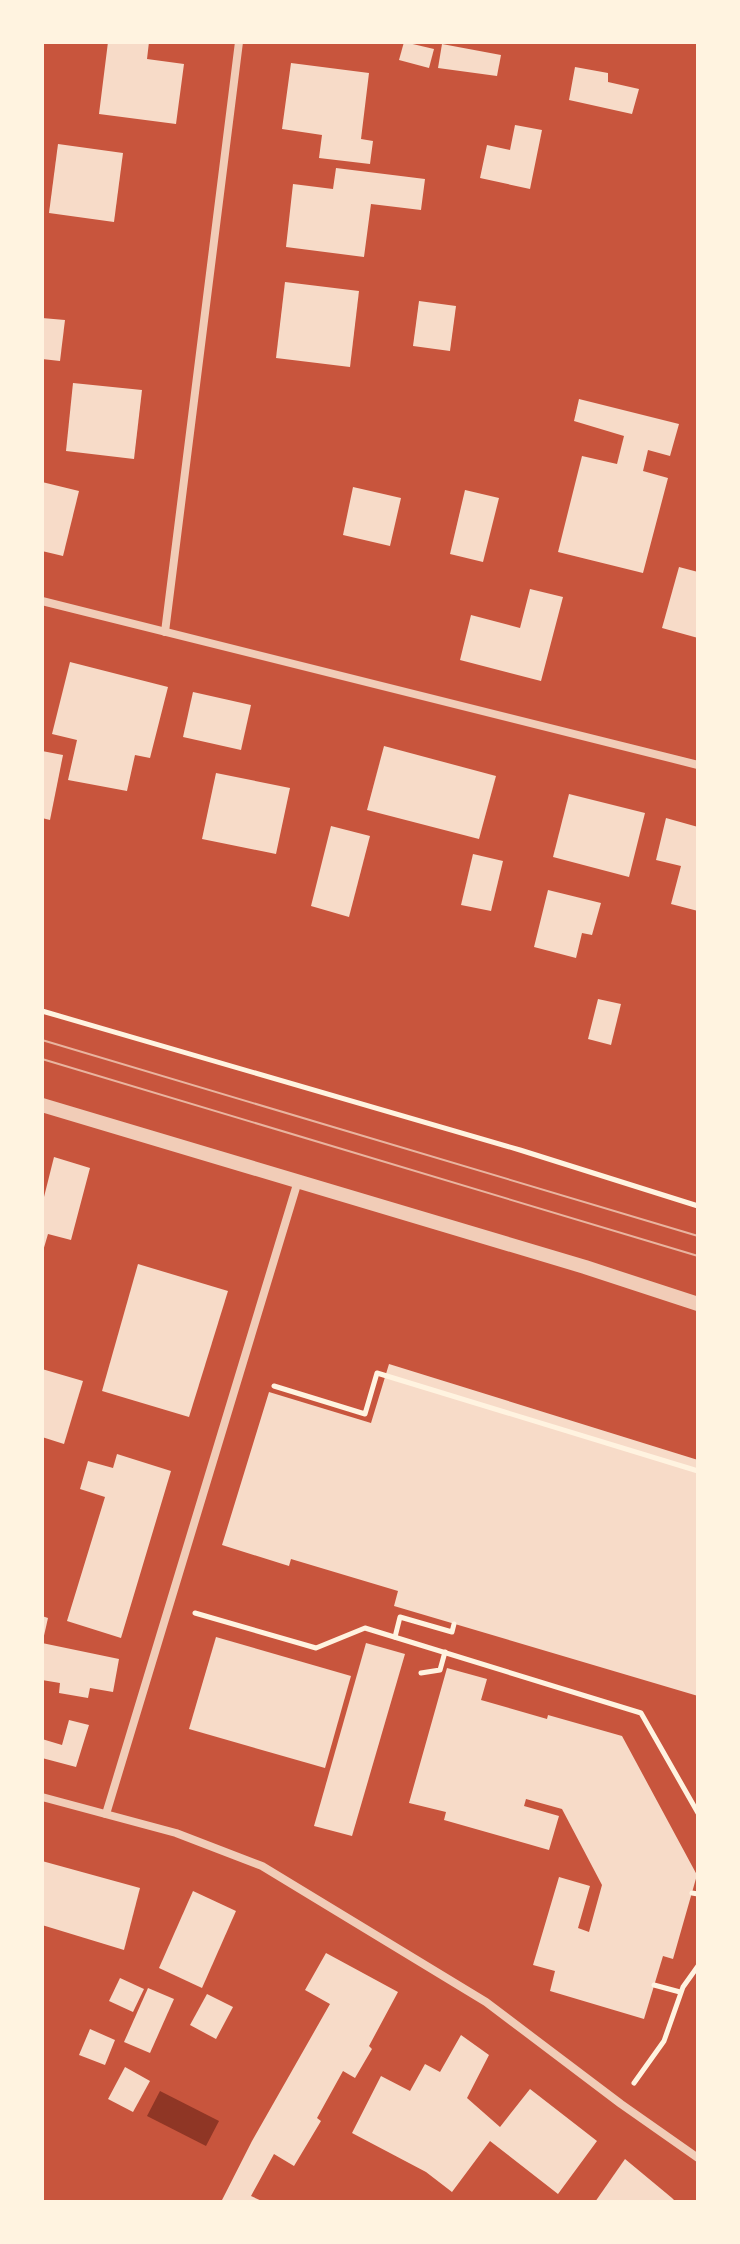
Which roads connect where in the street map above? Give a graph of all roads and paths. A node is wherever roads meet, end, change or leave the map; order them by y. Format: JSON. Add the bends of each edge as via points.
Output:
{"nodes":[{"id":1,"x":239,"y":42,"type":"edge"},
{"id":2,"x":42,"y":601,"type":"edge"},
{"id":3,"x":165,"y":632,"type":"junction"},
{"id":4,"x":698,"y":765,"type":"edge"},
{"id":5,"x":42,"y":1011,"type":"edge"},
{"id":6,"x":42,"y":1105,"type":"edge"},
{"id":7,"x":298,"y":1181,"type":"junction"},
{"id":8,"x":698,"y":1206,"type":"edge"},
{"id":9,"x":698,"y":1304,"type":"edge"},
{"id":10,"x":274,"y":1386,"type":"dead end"},
{"id":11,"x":698,"y":1471,"type":"edge"},
{"id":12,"x":219,"y":1620,"type":"dead end"},
{"id":13,"x":454,"y":1624,"type":"dead end"},
{"id":14,"x":395,"y":1637,"type":"junction"},
{"id":15,"x":445,"y":1652,"type":"junction"},
{"id":16,"x":421,"y":1673,"type":"dead end"},
{"id":17,"x":42,"y":1797,"type":"edge"},
{"id":18,"x":698,"y":1813,"type":"edge"},
{"id":19,"x":106,"y":1814,"type":"junction"},
{"id":20,"x":698,"y":1966,"type":"edge"},
{"id":21,"x":654,"y":1985,"type":"dead end"},
{"id":22,"x":680,"y":1992,"type":"junction"},
{"id":23,"x":645,"y":2069,"type":"dead end"},
{"id":24,"x":698,"y":2158,"type":"edge"}],
"edges":[{"from":1,"to":3,"type":"street"},
{"from":2,"to":3,"type":"street"},
{"from":3,"to":4,"type":"street"},
{"from":5,"to":8,"type":"path"},
{"from":6,"to":7,"type":"street"},
{"from":7,"to":9,"type":"street"},
{"from":7,"to":19,"type":"street"},
{"from":10,"to":11,"type":"path","via":[[365,1414],[377,1373]]},
{"from":12,"to":14,"type":"path","via":[[316,1648],[365,1628]]},
{"from":13,"to":14,"type":"path","via":[[452,1632],[400,1617]]},
{"from":14,"to":15,"type":"path"},
{"from":15,"to":16,"type":"path","via":[[440,1670]]},
{"from":15,"to":18,"type":"path","via":[[641,1713]]},
{"from":17,"to":19,"type":"street"},
{"from":19,"to":24,"type":"street","via":[[176,1833],[262,1866],[486,2002]]},
{"from":20,"to":22,"type":"path"},
{"from":21,"to":22,"type":"path"},
{"from":22,"to":23,"type":"path","via":[[664,2041]]}]}
